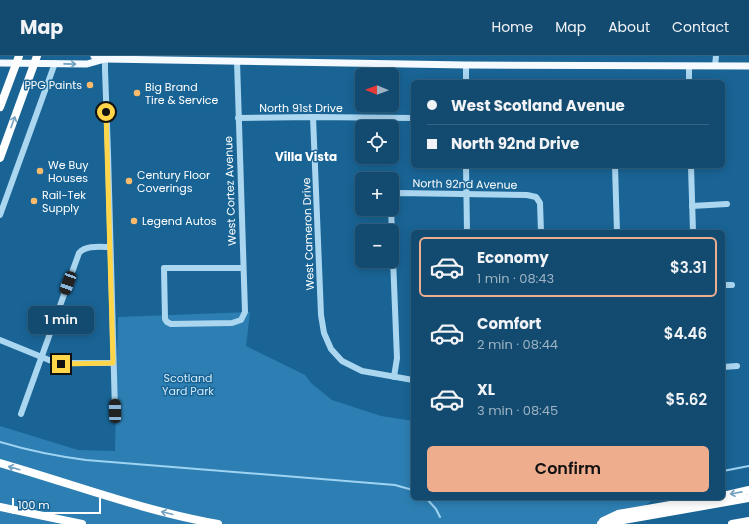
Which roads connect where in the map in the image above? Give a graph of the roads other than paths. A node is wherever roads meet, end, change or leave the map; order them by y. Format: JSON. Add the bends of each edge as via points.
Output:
{"nodes":[{"id":1,"x":94,"y":56,"type":"edge"},
{"id":2,"x":716,"y":56,"type":"edge"},
{"id":3,"x":18,"y":59,"type":"edge"},
{"id":4,"x":105,"y":59,"type":"junction"},
{"id":5,"x":35,"y":60,"type":"edge"},
{"id":6,"x":237,"y":61,"type":"junction"},
{"id":7,"x":0,"y":62,"type":"edge"},
{"id":8,"x":55,"y":64,"type":"junction"},
{"id":9,"x":466,"y":65,"type":"junction"},
{"id":10,"x":689,"y":66,"type":"junction"},
{"id":11,"x":715,"y":66,"type":"junction"},
{"id":12,"x":749,"y":66,"type":"edge"},
{"id":13,"x":466,"y":80,"type":"edge"},
{"id":14,"x":689,"y":80,"type":"edge"},
{"id":15,"x":0,"y":107,"type":"edge"},
{"id":16,"x":313,"y":117,"type":"junction"},
{"id":17,"x":238,"y":118,"type":"junction"},
{"id":18,"x":411,"y":118,"type":"edge"},
{"id":19,"x":0,"y":158,"type":"edge"},
{"id":20,"x":466,"y":168,"type":"edge"},
{"id":21,"x":615,"y":168,"type":"edge"},
{"id":22,"x":691,"y":168,"type":"edge"},
{"id":23,"x":399,"y":193,"type":"edge"},
{"id":24,"x":466,"y":194,"type":"junction"},
{"id":25,"x":3,"y":198,"type":"edge"},
{"id":26,"x":727,"y":204,"type":"dead end"},
{"id":27,"x":692,"y":206,"type":"junction"},
{"id":28,"x":0,"y":215,"type":"edge"},
{"id":29,"x":391,"y":216,"type":"edge"},
{"id":30,"x":467,"y":230,"type":"edge"},
{"id":31,"x":541,"y":230,"type":"edge"},
{"id":32,"x":617,"y":230,"type":"edge"},
{"id":33,"x":693,"y":230,"type":"edge"},
{"id":34,"x":110,"y":247,"type":"junction"},
{"id":35,"x":243,"y":268,"type":"junction"},
{"id":36,"x":725,"y":285,"type":"edge"},
{"id":37,"x":732,"y":285,"type":"dead end"},
{"id":38,"x":0,"y":340,"type":"edge"},
{"id":39,"x":42,"y":357,"type":"junction"},
{"id":40,"x":113,"y":363,"type":"junction"},
{"id":41,"x":737,"y":366,"type":"dead end"},
{"id":42,"x":725,"y":367,"type":"edge"},
{"id":43,"x":394,"y":377,"type":"junction"},
{"id":44,"x":411,"y":380,"type":"edge"},
{"id":45,"x":115,"y":411,"type":"dead end"},
{"id":46,"x":21,"y":414,"type":"dead end"},
{"id":47,"x":0,"y":463,"type":"edge"},
{"id":48,"x":749,"y":490,"type":"edge"},
{"id":49,"x":725,"y":496,"type":"edge"},
{"id":50,"x":749,"y":498,"type":"edge"},
{"id":51,"x":699,"y":500,"type":"edge"},
{"id":52,"x":0,"y":507,"type":"edge"},
{"id":53,"x":749,"y":521,"type":"edge"},
{"id":54,"x":82,"y":524,"type":"edge"},
{"id":55,"x":218,"y":524,"type":"edge"},
{"id":56,"x":596,"y":524,"type":"edge"},
{"id":57,"x":601,"y":524,"type":"edge"},
{"id":58,"x":732,"y":524,"type":"edge"}],
"edges":[{"from":1,"to":4,"type":"main road"},
{"from":2,"to":11,"type":"street"},
{"from":3,"to":5,"type":"main road"},
{"from":3,"to":7,"type":"main road"},
{"from":3,"to":15,"type":"highway"},
{"from":4,"to":6,"type":"main road"},
{"from":8,"to":4,"type":"main road","one_way":true,"via":[[87,64]]},
{"from":4,"to":34,"type":"street"},
{"from":5,"to":8,"type":"main road"},
{"from":19,"to":5,"type":"highway","one_way":true},
{"from":6,"to":9,"type":"main road"},
{"from":6,"to":17,"type":"street","name":"West Cortez Avenue"},
{"from":8,"to":25,"type":"street"},
{"from":9,"to":10,"type":"main road"},
{"from":9,"to":13,"type":"street"},
{"from":10,"to":11,"type":"main road"},
{"from":10,"to":14,"type":"street"},
{"from":11,"to":12,"type":"main road"},
{"from":16,"to":17,"type":"street","name":"North 91st Drive"},
{"from":16,"to":18,"type":"street","name":"North 91st Drive"},
{"from":16,"to":43,"type":"street","name":"West Cameron Drive","via":[[324,333],[331,349],[342,361],[362,371]]},
{"from":17,"to":35,"type":"street","name":"West Cortez Avenue"},
{"from":20,"to":24,"type":"street"},
{"from":21,"to":32,"type":"street"},
{"from":22,"to":27,"type":"street"},
{"from":23,"to":24,"type":"street","name":"North 92nd Avenue"},
{"from":24,"to":30,"type":"street"},
{"from":24,"to":31,"type":"street","name":"North 92nd Avenue","via":[[536,197],[540,203]]},
{"from":25,"to":28,"type":"street"},
{"from":26,"to":27,"type":"street"},
{"from":27,"to":33,"type":"street"},
{"from":29,"to":43,"type":"street","via":[[397,358]]},
{"from":34,"to":39,"type":"street","via":[[87,248],[79,253]]},
{"from":34,"to":40,"type":"street"},
{"from":35,"to":35,"type":"street","name":"West Cortez Avenue","via":[[164,268],[167,322],[232,323],[241,320],[245,312]]},
{"from":36,"to":37,"type":"street"},
{"from":38,"to":39,"type":"street"},
{"from":39,"to":40,"type":"street","via":[[61,364]]},
{"from":39,"to":46,"type":"street"},
{"from":40,"to":45,"type":"street"},
{"from":41,"to":42,"type":"street"},
{"from":43,"to":44,"type":"street"},
{"from":55,"to":47,"type":"highway","one_way":true,"via":[[148,509]]},
{"from":48,"to":49,"type":"highway","one_way":true},
{"from":50,"to":57,"type":"highway"},
{"from":51,"to":56,"type":"highway","via":[[618,514]]},
{"from":52,"to":54,"type":"highway"},
{"from":53,"to":58,"type":"highway"}]}
